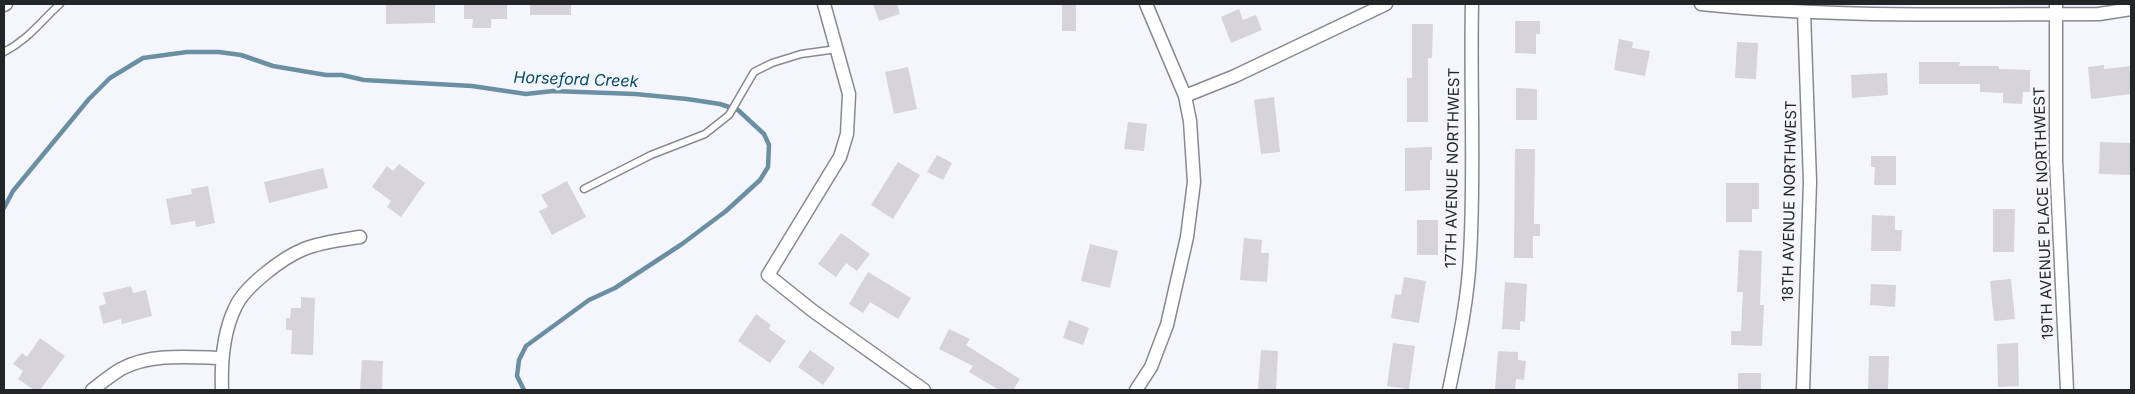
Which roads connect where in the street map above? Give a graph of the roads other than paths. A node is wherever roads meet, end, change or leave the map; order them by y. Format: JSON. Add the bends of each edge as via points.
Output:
{"nodes":[{"id":1,"x":60,"y":4,"type":"edge"},
{"id":2,"x":824,"y":4,"type":"edge"},
{"id":3,"x":1146,"y":4,"type":"edge"},
{"id":4,"x":1386,"y":4,"type":"edge"},
{"id":5,"x":1472,"y":4,"type":"edge"},
{"id":6,"x":1701,"y":4,"type":"edge"},
{"id":7,"x":2057,"y":9,"type":"edge"},
{"id":8,"x":2131,"y":10,"type":"edge"},
{"id":9,"x":1804,"y":12,"type":"junction"},
{"id":10,"x":838,"y":50,"type":"junction"},
{"id":11,"x":4,"y":52,"type":"edge"},
{"id":12,"x":1185,"y":96,"type":"junction"},
{"id":13,"x":584,"y":189,"type":"dead end"},
{"id":14,"x":360,"y":237,"type":"dead end"},
{"id":15,"x":221,"y":358,"type":"junction"},
{"id":16,"x":92,"y":390,"type":"edge"},
{"id":17,"x":222,"y":390,"type":"edge"},
{"id":18,"x":924,"y":390,"type":"edge"},
{"id":19,"x":1136,"y":390,"type":"edge"},
{"id":20,"x":1449,"y":390,"type":"edge"},
{"id":21,"x":1803,"y":390,"type":"edge"},
{"id":22,"x":2067,"y":390,"type":"edge"}],
"edges":[{"from":1,"to":11,"type":"lane","via":[[29,36]]},
{"from":2,"to":10,"type":"street"},
{"from":3,"to":12,"type":"street"},
{"from":4,"to":12,"type":"street","via":[[1235,76]]},
{"from":5,"to":20,"type":"street","name":"17TH AVENUE NORTHWEST","via":[[1470,256]]},
{"from":6,"to":9,"type":"street"},
{"from":7,"to":8,"type":"street","via":[[2099,14]]},
{"from":7,"to":9,"type":"street"},
{"from":7,"to":22,"type":"street","name":"19TH AVENUE PLACE NORTHWEST","via":[[2056,161]]},
{"from":9,"to":21,"type":"street","name":"18TH AVENUE NORTHWEST","via":[[1810,182]]},
{"from":10,"to":13,"type":"lane","via":[[801,54],[754,72],[729,115],[705,134],[650,155]]},
{"from":10,"to":18,"type":"street","via":[[849,94],[844,148],[768,275]]},
{"from":12,"to":19,"type":"street","via":[[1190,120],[1193,203],[1168,325],[1151,367]]},
{"from":14,"to":15,"type":"street","via":[[302,250],[255,280],[234,308]]},
{"from":15,"to":16,"type":"street","via":[[166,357],[137,362],[120,369]]},
{"from":15,"to":17,"type":"street"}]}
